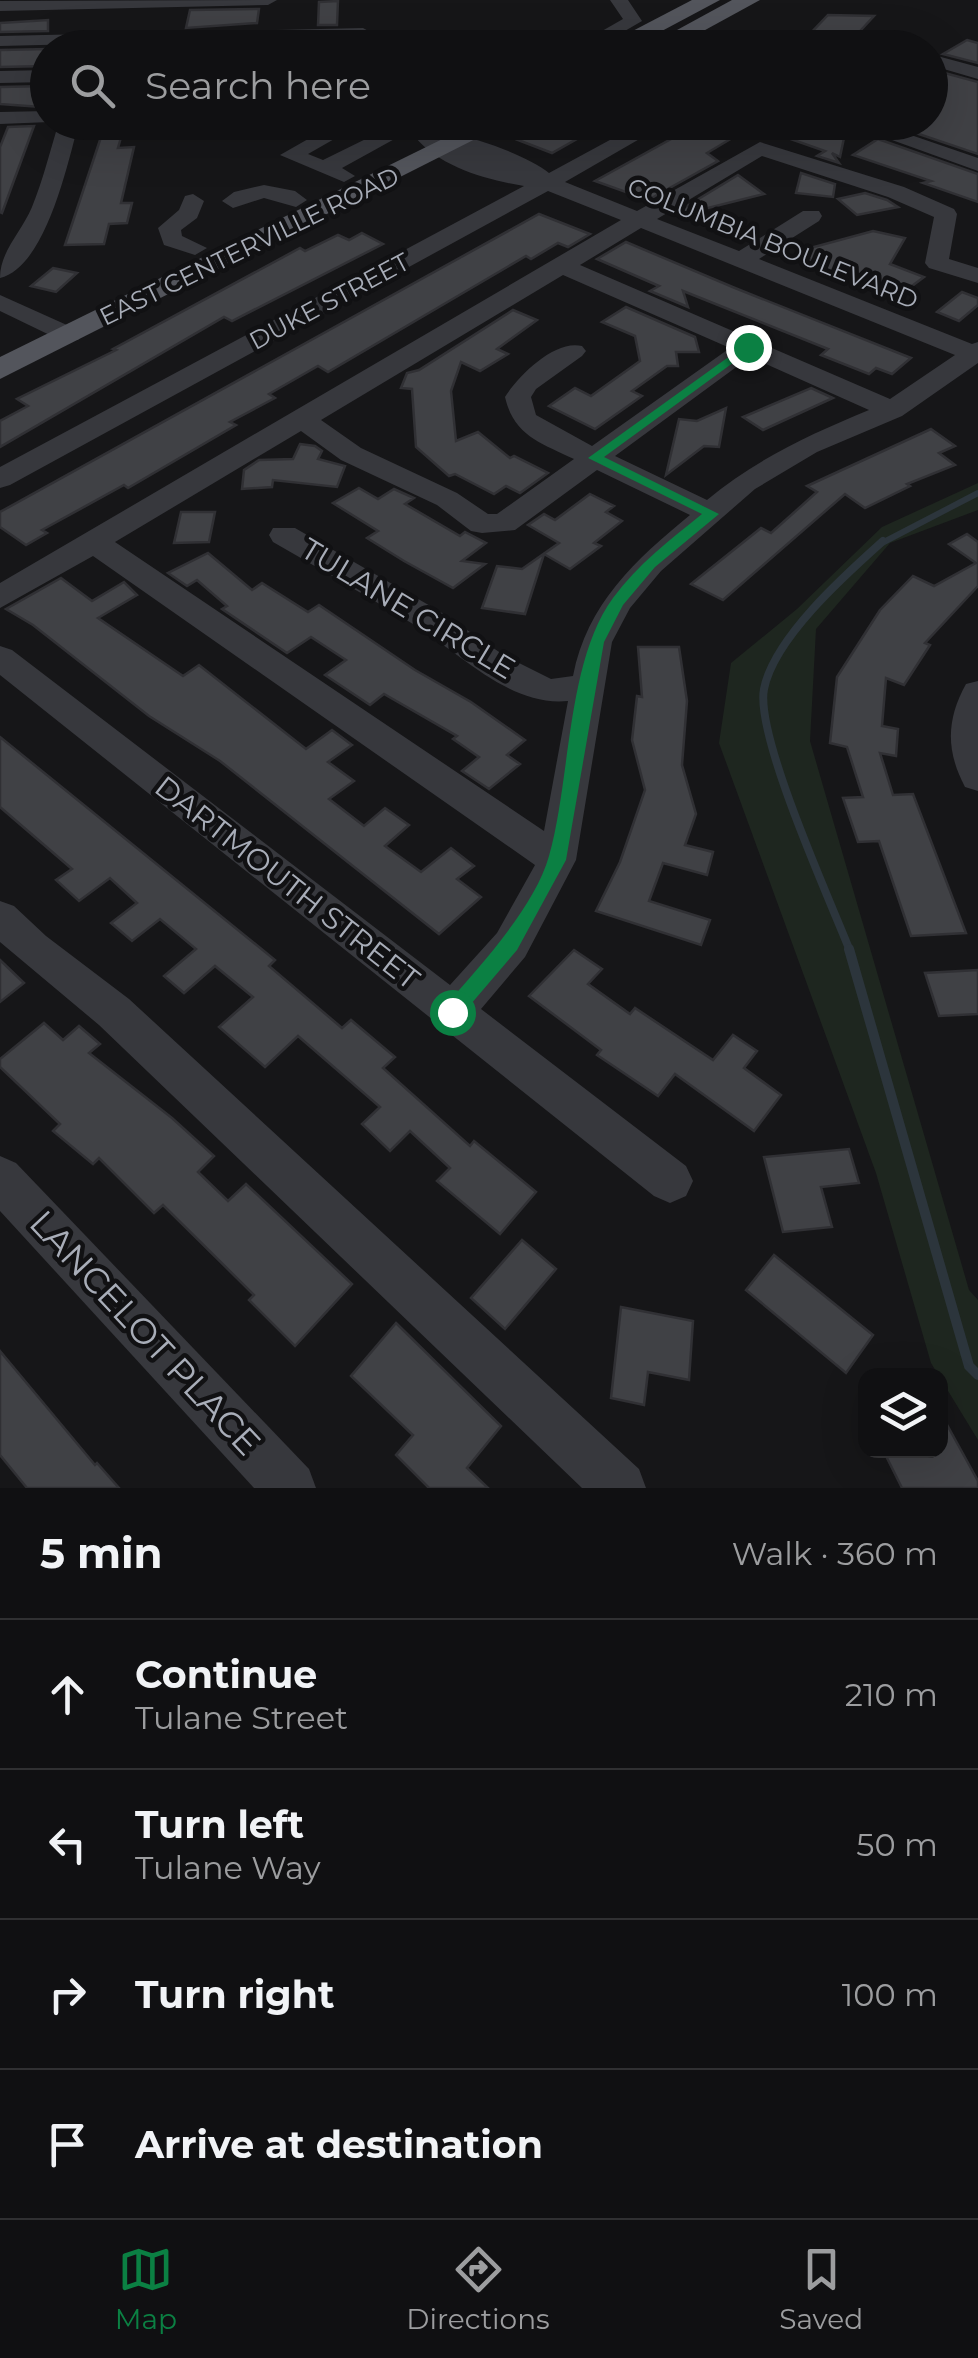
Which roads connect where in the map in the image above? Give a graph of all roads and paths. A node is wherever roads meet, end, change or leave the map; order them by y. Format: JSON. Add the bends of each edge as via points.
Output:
{"nodes":[{"id":1,"x":268,"y":0,"type":"edge"},
{"id":2,"x":619,"y":0,"type":"edge"},
{"id":3,"x":709,"y":0,"type":"edge"},
{"id":4,"x":750,"y":0,"type":"edge"},
{"id":5,"x":0,"y":6,"type":"edge"},
{"id":6,"x":215,"y":30,"type":"edge"},
{"id":7,"x":330,"y":30,"type":"edge"},
{"id":8,"x":616,"y":30,"type":"edge"},
{"id":9,"x":648,"y":30,"type":"edge"},
{"id":10,"x":689,"y":30,"type":"edge"},
{"id":11,"x":30,"y":40,"type":"edge"},
{"id":12,"x":0,"y":42,"type":"edge"},
{"id":13,"x":948,"y":64,"type":"edge"},
{"id":14,"x":978,"y":73,"type":"edge"},
{"id":15,"x":30,"y":76,"type":"edge"},
{"id":16,"x":0,"y":77,"type":"edge"},
{"id":17,"x":30,"y":117,"type":"edge"},
{"id":18,"x":0,"y":118,"type":"edge"},
{"id":19,"x":64,"y":140,"type":"edge"},
{"id":20,"x":320,"y":140,"type":"edge"},
{"id":21,"x":391,"y":140,"type":"edge"},
{"id":22,"x":434,"y":140,"type":"edge"},
{"id":23,"x":441,"y":140,"type":"edge"},
{"id":24,"x":449,"y":140,"type":"edge"},
{"id":25,"x":626,"y":140,"type":"edge"},
{"id":26,"x":905,"y":140,"type":"edge"},
{"id":27,"x":383,"y":149,"type":"junction"},
{"id":28,"x":978,"y":165,"type":"edge"},
{"id":29,"x":334,"y":172,"type":"junction"},
{"id":30,"x":548,"y":183,"type":"junction"},
{"id":31,"x":296,"y":200,"type":"junction"},
{"id":32,"x":233,"y":201,"type":"dead end"},
{"id":33,"x":194,"y":202,"type":"dead end"},
{"id":34,"x":811,"y":216,"type":"dead end"},
{"id":35,"x":636,"y":218,"type":"junction"},
{"id":36,"x":196,"y":248,"type":"junction"},
{"id":37,"x":741,"y":260,"type":"junction"},
{"id":38,"x":560,"y":264,"type":"junction"},
{"id":39,"x":0,"y":270,"type":"edge"},
{"id":40,"x":978,"y":276,"type":"edge"},
{"id":41,"x":0,"y":302,"type":"edge"},
{"id":42,"x":56,"y":328,"type":"junction"},
{"id":43,"x":0,"y":342,"type":"edge"},
{"id":44,"x":748,"y":347,"type":"junction"},
{"id":45,"x":573,"y":351,"type":"dead end"},
{"id":46,"x":976,"y":353,"type":"edge"},
{"id":47,"x":0,"y":369,"type":"edge"},
{"id":48,"x":892,"y":410,"type":"junction"},
{"id":49,"x":302,"y":419,"type":"junction"},
{"id":50,"x":595,"y":458,"type":"junction"},
{"id":51,"x":0,"y":479,"type":"edge"},
{"id":52,"x":712,"y":514,"type":"junction"},
{"id":53,"x":284,"y":535,"type":"dead end"},
{"id":54,"x":94,"y":542,"type":"junction"},
{"id":55,"x":0,"y":597,"type":"edge"},
{"id":56,"x":0,"y":658,"type":"edge"},
{"id":57,"x":589,"y":687,"type":"junction"},
{"id":58,"x":978,"y":693,"type":"edge"},
{"id":59,"x":978,"y":777,"type":"edge"},
{"id":60,"x":557,"y":860,"type":"junction"},
{"id":61,"x":0,"y":917,"type":"edge"},
{"id":62,"x":452,"y":1012,"type":"junction"},
{"id":63,"x":0,"y":1178,"type":"edge"},
{"id":64,"x":670,"y":1181,"type":"dead end"},
{"id":65,"x":290,"y":1488,"type":"edge"},
{"id":66,"x":620,"y":1488,"type":"edge"}],
"edges":[{"from":1,"to":5,"type":"street"},
{"from":2,"to":8,"type":"street","via":[[633,21]]},
{"from":3,"to":9,"type":"main road"},
{"from":4,"to":10,"type":"main road"},
{"from":6,"to":7,"type":"street"},
{"from":11,"to":12,"type":"street"},
{"from":13,"to":14,"type":"street"},
{"from":15,"to":16,"type":"street"},
{"from":17,"to":18,"type":"street"},
{"from":19,"to":39,"type":"street","via":[[39,221]]},
{"from":20,"to":29,"type":"street","via":[[291,155]]},
{"from":21,"to":27,"type":"street"},
{"from":22,"to":27,"type":"main road","name":"EAST CENTERVILLE ROAD"},
{"from":23,"to":42,"type":"main road","name":"EAST CENTERVILLE ROAD"},
{"from":24,"to":30,"type":"street","name":"COLUMBIA BOULEVARD","via":[[524,182]]},
{"from":25,"to":30,"type":"street","name":"DUKE STREET"},
{"from":26,"to":28,"type":"street"},
{"from":27,"to":29,"type":"main road","name":"EAST CENTERVILLE ROAD"},
{"from":29,"to":31,"type":"main road","name":"EAST CENTERVILLE ROAD"},
{"from":30,"to":35,"type":"street","name":"COLUMBIA BOULEVARD"},
{"from":30,"to":51,"type":"street","name":"DUKE STREET"},
{"from":31,"to":32,"type":"street","via":[[258,189]]},
{"from":31,"to":36,"type":"main road","name":"EAST CENTERVILLE ROAD"},
{"from":33,"to":36,"type":"street","via":[[169,228],[172,240]]},
{"from":34,"to":37,"type":"street"},
{"from":35,"to":37,"type":"street","name":"COLUMBIA BOULEVARD"},
{"from":35,"to":38,"type":"street"},
{"from":35,"to":40,"type":"street","via":[[760,148],[946,214],[937,263]]},
{"from":36,"to":42,"type":"main road","name":"EAST CENTERVILLE ROAD"},
{"from":37,"to":46,"type":"street","name":"COLUMBIA BOULEVARD"},
{"from":38,"to":44,"type":"street"},
{"from":38,"to":49,"type":"street"},
{"from":41,"to":42,"type":"street"},
{"from":42,"to":43,"type":"main road","name":"EAST CENTERVILLE ROAD"},
{"from":42,"to":47,"type":"main road","name":"EAST CENTERVILLE ROAD"},
{"from":44,"to":48,"type":"street"},
{"from":44,"to":50,"type":"street"},
{"from":45,"to":50,"type":"street","via":[[518,397],[523,418]]},
{"from":46,"to":48,"type":"street"},
{"from":48,"to":52,"type":"street","via":[[773,464]]},
{"from":49,"to":50,"type":"street","via":[[351,454],[447,499],[482,524],[504,523]]},
{"from":49,"to":54,"type":"street"},
{"from":50,"to":52,"type":"street"},
{"from":52,"to":57,"type":"street","via":[[650,564],[617,603],[596,642]]},
{"from":53,"to":57,"type":"street","name":"TULANE CIRCLE","via":[[520,678],[547,691]]},
{"from":54,"to":55,"type":"street"},
{"from":54,"to":60,"type":"street"},
{"from":56,"to":62,"type":"street","name":"DARTMOUTH STREET"},
{"from":57,"to":60,"type":"street"},
{"from":58,"to":59,"type":"street","via":[[963,738]]},
{"from":60,"to":62,"type":"street","via":[[510,945]]},
{"from":61,"to":66,"type":"street","via":[[114,1012]]},
{"from":62,"to":64,"type":"street","name":"DARTMOUTH STREET"},
{"from":63,"to":65,"type":"street","name":"LANCELOT PLACE"}]}
